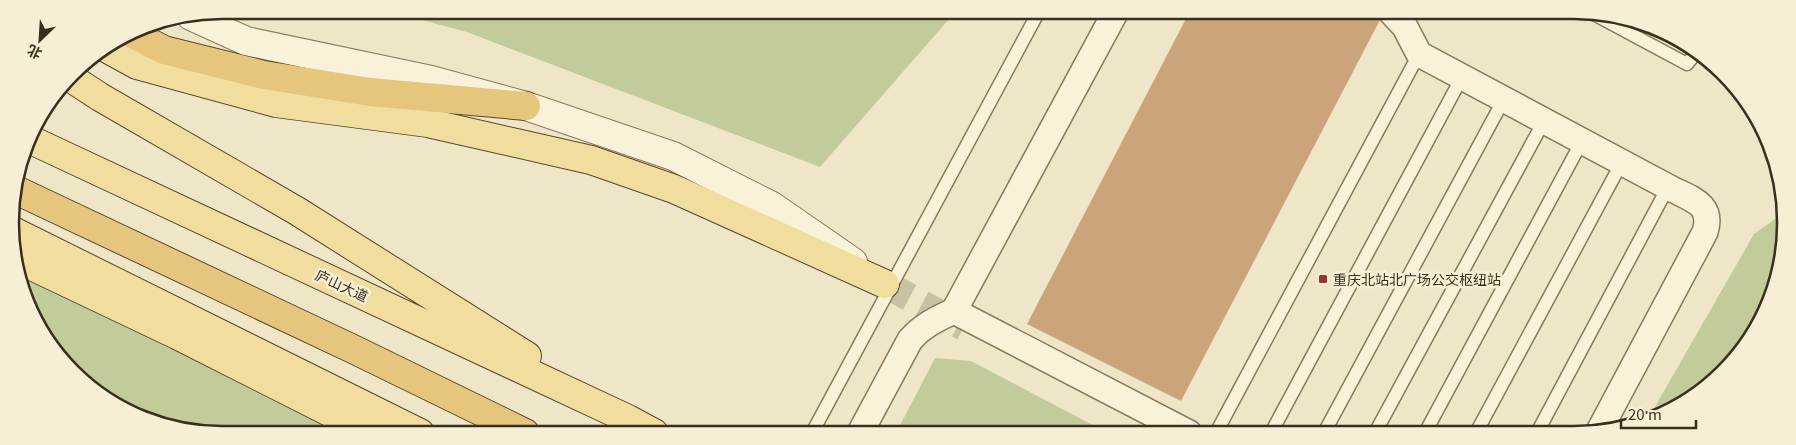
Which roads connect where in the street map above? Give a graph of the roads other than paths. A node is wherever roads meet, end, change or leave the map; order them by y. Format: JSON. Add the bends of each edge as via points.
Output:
{"nodes":[{"id":1,"x":1035,"y":19,"type":"edge"},
{"id":2,"x":1112,"y":19,"type":"edge"},
{"id":3,"x":1398,"y":19,"type":"edge"},
{"id":4,"x":199,"y":20,"type":"edge"},
{"id":5,"x":1609,"y":22,"type":"edge"},
{"id":6,"x":139,"y":37,"type":"edge"},
{"id":7,"x":112,"y":51,"type":"edge"},
{"id":8,"x":1420,"y":54,"type":"junction"},
{"id":9,"x":1693,"y":57,"type":"edge"},
{"id":10,"x":1462,"y":77,"type":"junction"},
{"id":11,"x":75,"y":81,"type":"edge"},
{"id":12,"x":1504,"y":99,"type":"junction"},
{"id":13,"x":526,"y":106,"type":"junction"},
{"id":14,"x":1544,"y":120,"type":"junction"},
{"id":15,"x":1582,"y":141,"type":"junction"},
{"id":16,"x":35,"y":142,"type":"edge"},
{"id":17,"x":1622,"y":162,"type":"junction"},
{"id":18,"x":1668,"y":187,"type":"junction"},
{"id":19,"x":21,"y":192,"type":"edge"},
{"id":20,"x":19,"y":234,"type":"edge"},
{"id":21,"x":23,"y":262,"type":"edge"},
{"id":22,"x":885,"y":284,"type":"joint"},
{"id":23,"x":954,"y":311,"type":"junction"},
{"id":24,"x":628,"y":419,"type":"junction"},
{"id":25,"x":1603,"y":424,"type":"edge"},
{"id":26,"x":361,"y":426,"type":"edge"},
{"id":27,"x":406,"y":426,"type":"edge"},
{"id":28,"x":511,"y":426,"type":"edge"},
{"id":29,"x":641,"y":426,"type":"edge"},
{"id":30,"x":816,"y":426,"type":"edge"},
{"id":31,"x":864,"y":426,"type":"edge"},
{"id":32,"x":1176,"y":426,"type":"edge"},
{"id":33,"x":1220,"y":426,"type":"edge"},
{"id":34,"x":1275,"y":426,"type":"edge"},
{"id":35,"x":1328,"y":426,"type":"edge"},
{"id":36,"x":1379,"y":426,"type":"edge"},
{"id":37,"x":1429,"y":426,"type":"edge"},
{"id":38,"x":1480,"y":426,"type":"edge"},
{"id":39,"x":1541,"y":426,"type":"edge"}],
"edges":[{"from":1,"to":30,"type":"lane"},
{"from":2,"to":23,"type":"street"},
{"from":3,"to":8,"type":"street"},
{"from":4,"to":13,"type":"street","via":[[246,41],[431,80]]},
{"from":5,"to":9,"type":"lane","via":[[1687,64]]},
{"from":6,"to":13,"type":"highway","via":[[164,50],[264,75],[370,92]]},
{"from":7,"to":22,"type":"main road","via":[[137,65],[276,103],[428,123],[591,160],[674,189]]},
{"from":8,"to":10,"type":"street"},
{"from":8,"to":33,"type":"lane"},
{"from":10,"to":12,"type":"street"},
{"from":10,"to":34,"type":"lane"},
{"from":11,"to":24,"type":"main road","via":[[297,212]]},
{"from":12,"to":14,"type":"street"},
{"from":12,"to":35,"type":"lane"},
{"from":13,"to":22,"type":"street","via":[[673,156],[772,206]]},
{"from":14,"to":15,"type":"street"},
{"from":14,"to":36,"type":"lane"},
{"from":15,"to":17,"type":"street"},
{"from":15,"to":37,"type":"lane"},
{"from":16,"to":24,"type":"main road","name":"庐山大道"},
{"from":17,"to":18,"type":"street"},
{"from":17,"to":38,"type":"lane"},
{"from":18,"to":25,"type":"street","via":[[1699,203],[1708,216],[1708,224]]},
{"from":18,"to":39,"type":"lane"},
{"from":19,"to":28,"type":"highway"},
{"from":20,"to":27,"type":"main road"},
{"from":21,"to":26,"type":"main road"},
{"from":23,"to":31,"type":"street","via":[[929,323],[910,340]]},
{"from":23,"to":32,"type":"street"},
{"from":24,"to":29,"type":"main road","name":"庐山大道"}]}
